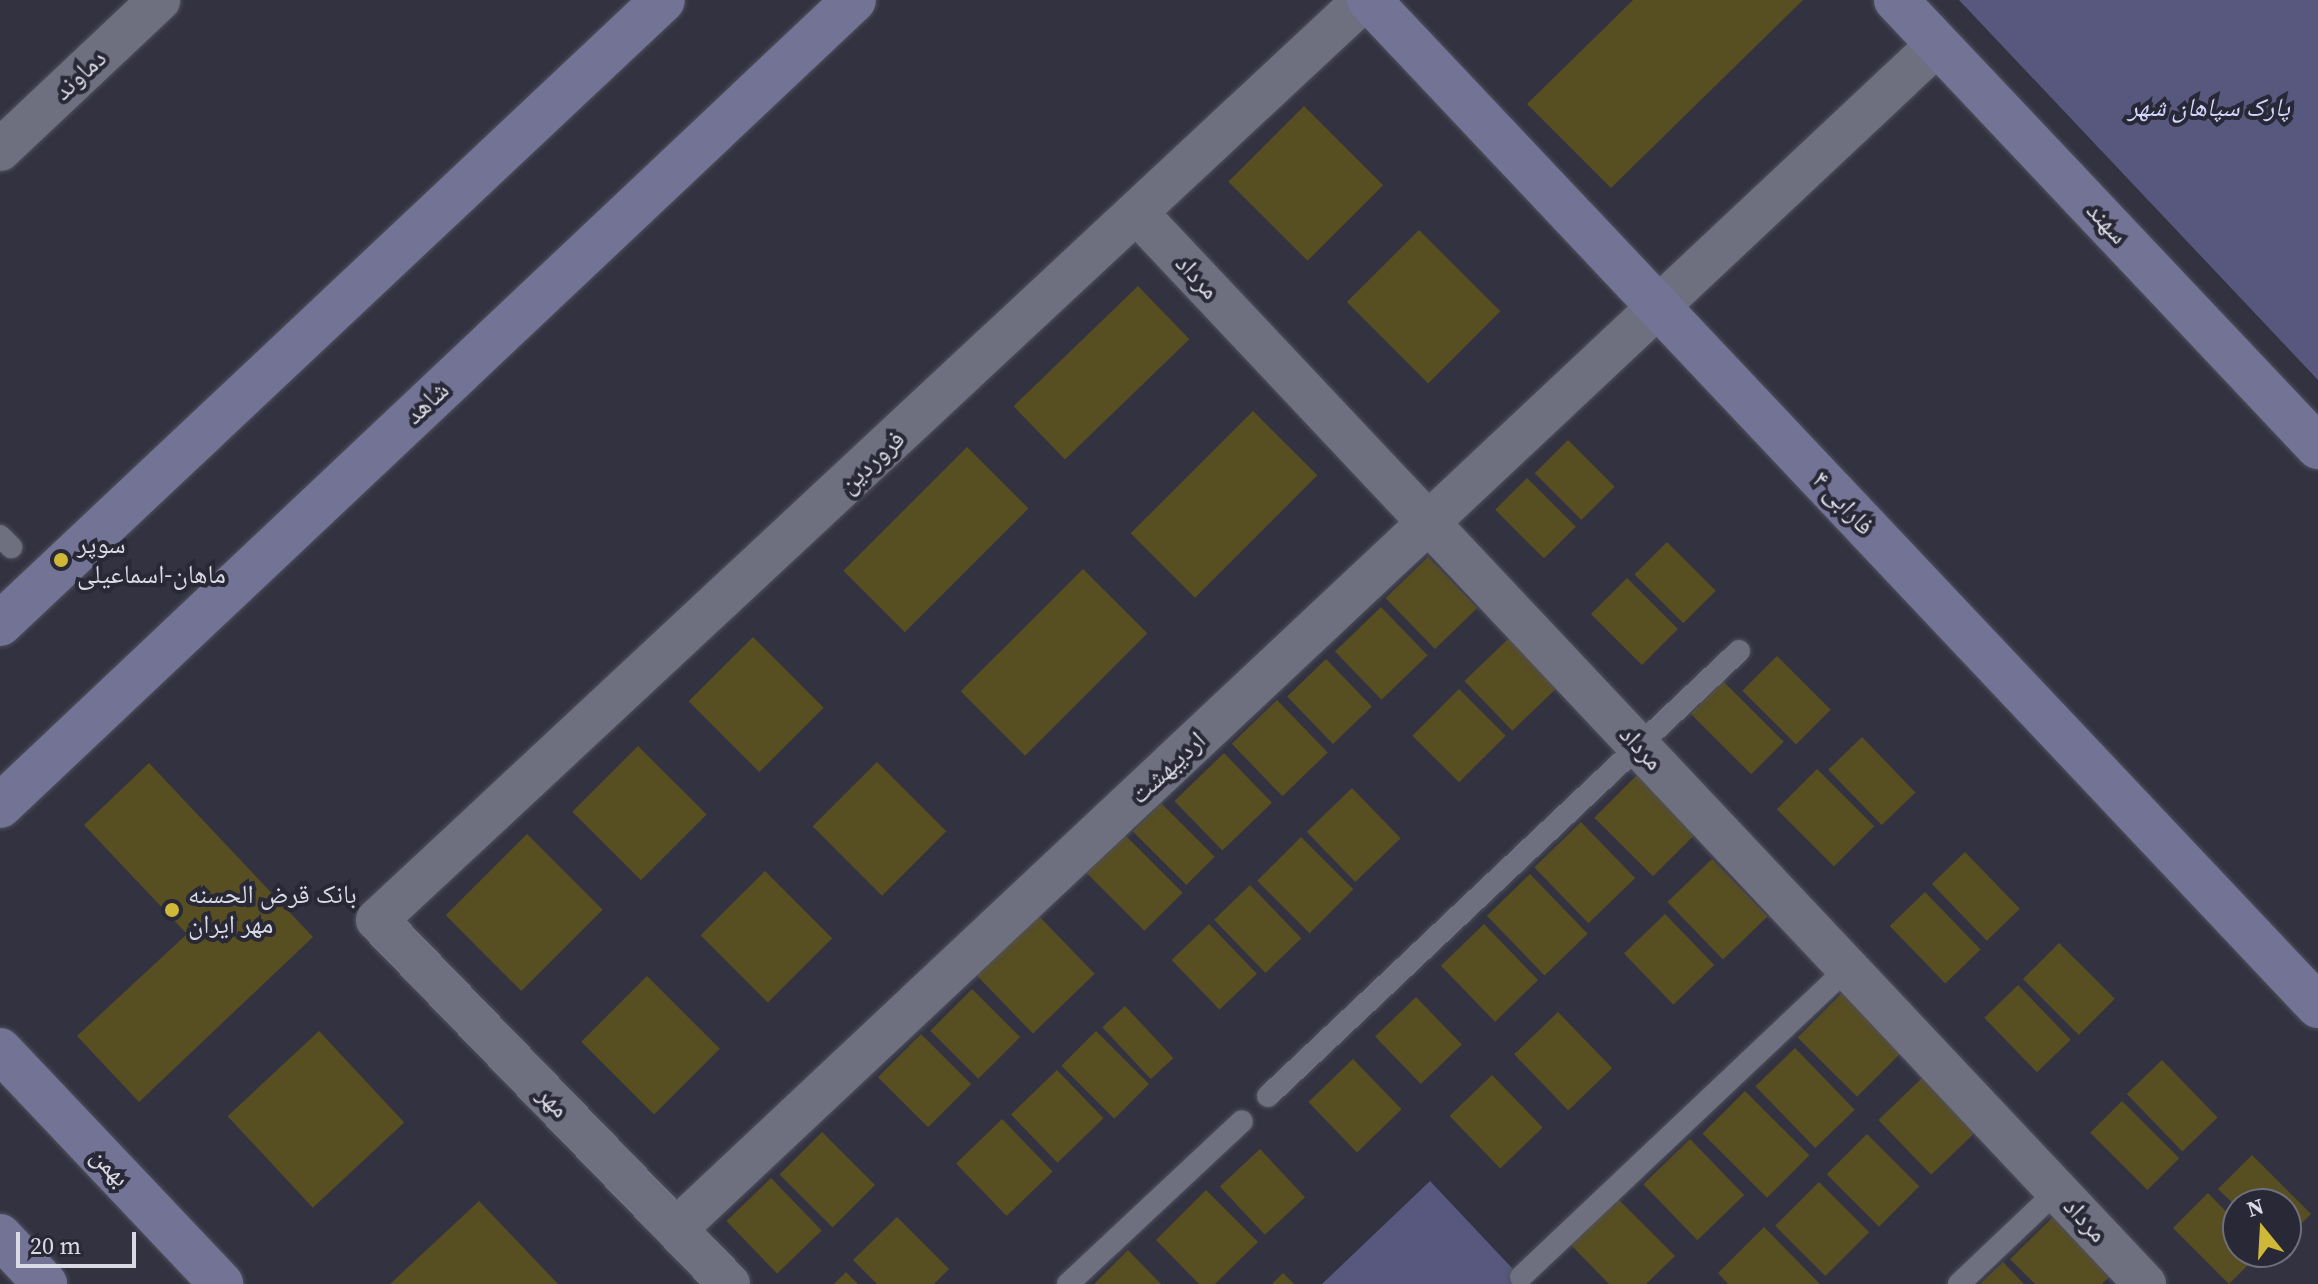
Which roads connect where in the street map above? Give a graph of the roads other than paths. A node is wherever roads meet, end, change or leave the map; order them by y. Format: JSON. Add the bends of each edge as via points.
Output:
{"nodes":[{"id":1,"x":159,"y":0,"type":"edge"},
{"id":2,"x":663,"y":0,"type":"edge"},
{"id":3,"x":854,"y":0,"type":"edge"},
{"id":4,"x":1366,"y":0,"type":"edge"},
{"id":5,"x":1896,"y":0,"type":"edge"},
{"id":6,"x":1938,"y":44,"type":"junction"},
{"id":7,"x":0,"y":150,"type":"edge"},
{"id":8,"x":1137,"y":213,"type":"junction"},
{"id":9,"x":1659,"y":307,"type":"junction"},
{"id":10,"x":2318,"y":447,"type":"edge"},
{"id":11,"x":1429,"y":523,"type":"junction"},
{"id":12,"x":0,"y":624,"type":"edge"},
{"id":13,"x":1739,"y":651,"type":"dead end"},
{"id":14,"x":1639,"y":746,"type":"junction"},
{"id":15,"x":3,"y":804,"type":"edge"},
{"id":16,"x":377,"y":920,"type":"joint"},
{"id":17,"x":1848,"y":968,"type":"junction"},
{"id":18,"x":2318,"y":1006,"type":"edge"},
{"id":19,"x":2,"y":1052,"type":"edge"},
{"id":20,"x":1268,"y":1096,"type":"dead end"},
{"id":21,"x":1242,"y":1121,"type":"dead end"},
{"id":22,"x":2057,"y":1191,"type":"junction"},
{"id":23,"x":676,"y":1229,"type":"junction"},
{"id":24,"x":0,"y":1236,"type":"edge"},
{"id":25,"x":1521,"y":1277,"type":"dead end"},
{"id":26,"x":45,"y":1284,"type":"edge"},
{"id":27,"x":221,"y":1284,"type":"edge"},
{"id":28,"x":729,"y":1284,"type":"edge"},
{"id":29,"x":1068,"y":1284,"type":"edge"},
{"id":30,"x":1959,"y":1284,"type":"edge"},
{"id":31,"x":2145,"y":1284,"type":"edge"}],
"edges":[{"from":1,"to":7,"type":"street","name":"دماوند"},
{"from":2,"to":12,"type":"main road"},
{"from":3,"to":15,"type":"main road","name":"شاهد"},
{"from":4,"to":8,"type":"street","name":"فروردین"},
{"from":4,"to":9,"type":"main road","name":"فارابی ۴"},
{"from":5,"to":6,"type":"main road","name":"سهند"},
{"from":6,"to":9,"type":"street","name":"اردیبهشت"},
{"from":6,"to":10,"type":"main road","name":"سهند"},
{"from":8,"to":11,"type":"street","name":"مرداد"},
{"from":8,"to":16,"type":"street","name":"فروردین"},
{"from":9,"to":11,"type":"street","name":"اردیبهشت"},
{"from":9,"to":18,"type":"main road","name":"فارابی ۴"},
{"from":11,"to":14,"type":"street","name":"مرداد"},
{"from":11,"to":23,"type":"street","name":"اردیبهشت"},
{"from":13,"to":14,"type":"lane"},
{"from":14,"to":17,"type":"street","name":"مرداد"},
{"from":14,"to":20,"type":"lane"},
{"from":16,"to":23,"type":"street","name":"مهر"},
{"from":17,"to":22,"type":"street","name":"مرداد"},
{"from":17,"to":25,"type":"lane"},
{"from":19,"to":27,"type":"main road","name":"بهمن"},
{"from":21,"to":29,"type":"lane"},
{"from":22,"to":30,"type":"lane"},
{"from":22,"to":31,"type":"street","name":"مرداد"},
{"from":23,"to":28,"type":"street","name":"مهر"},
{"from":24,"to":26,"type":"main road"}]}
